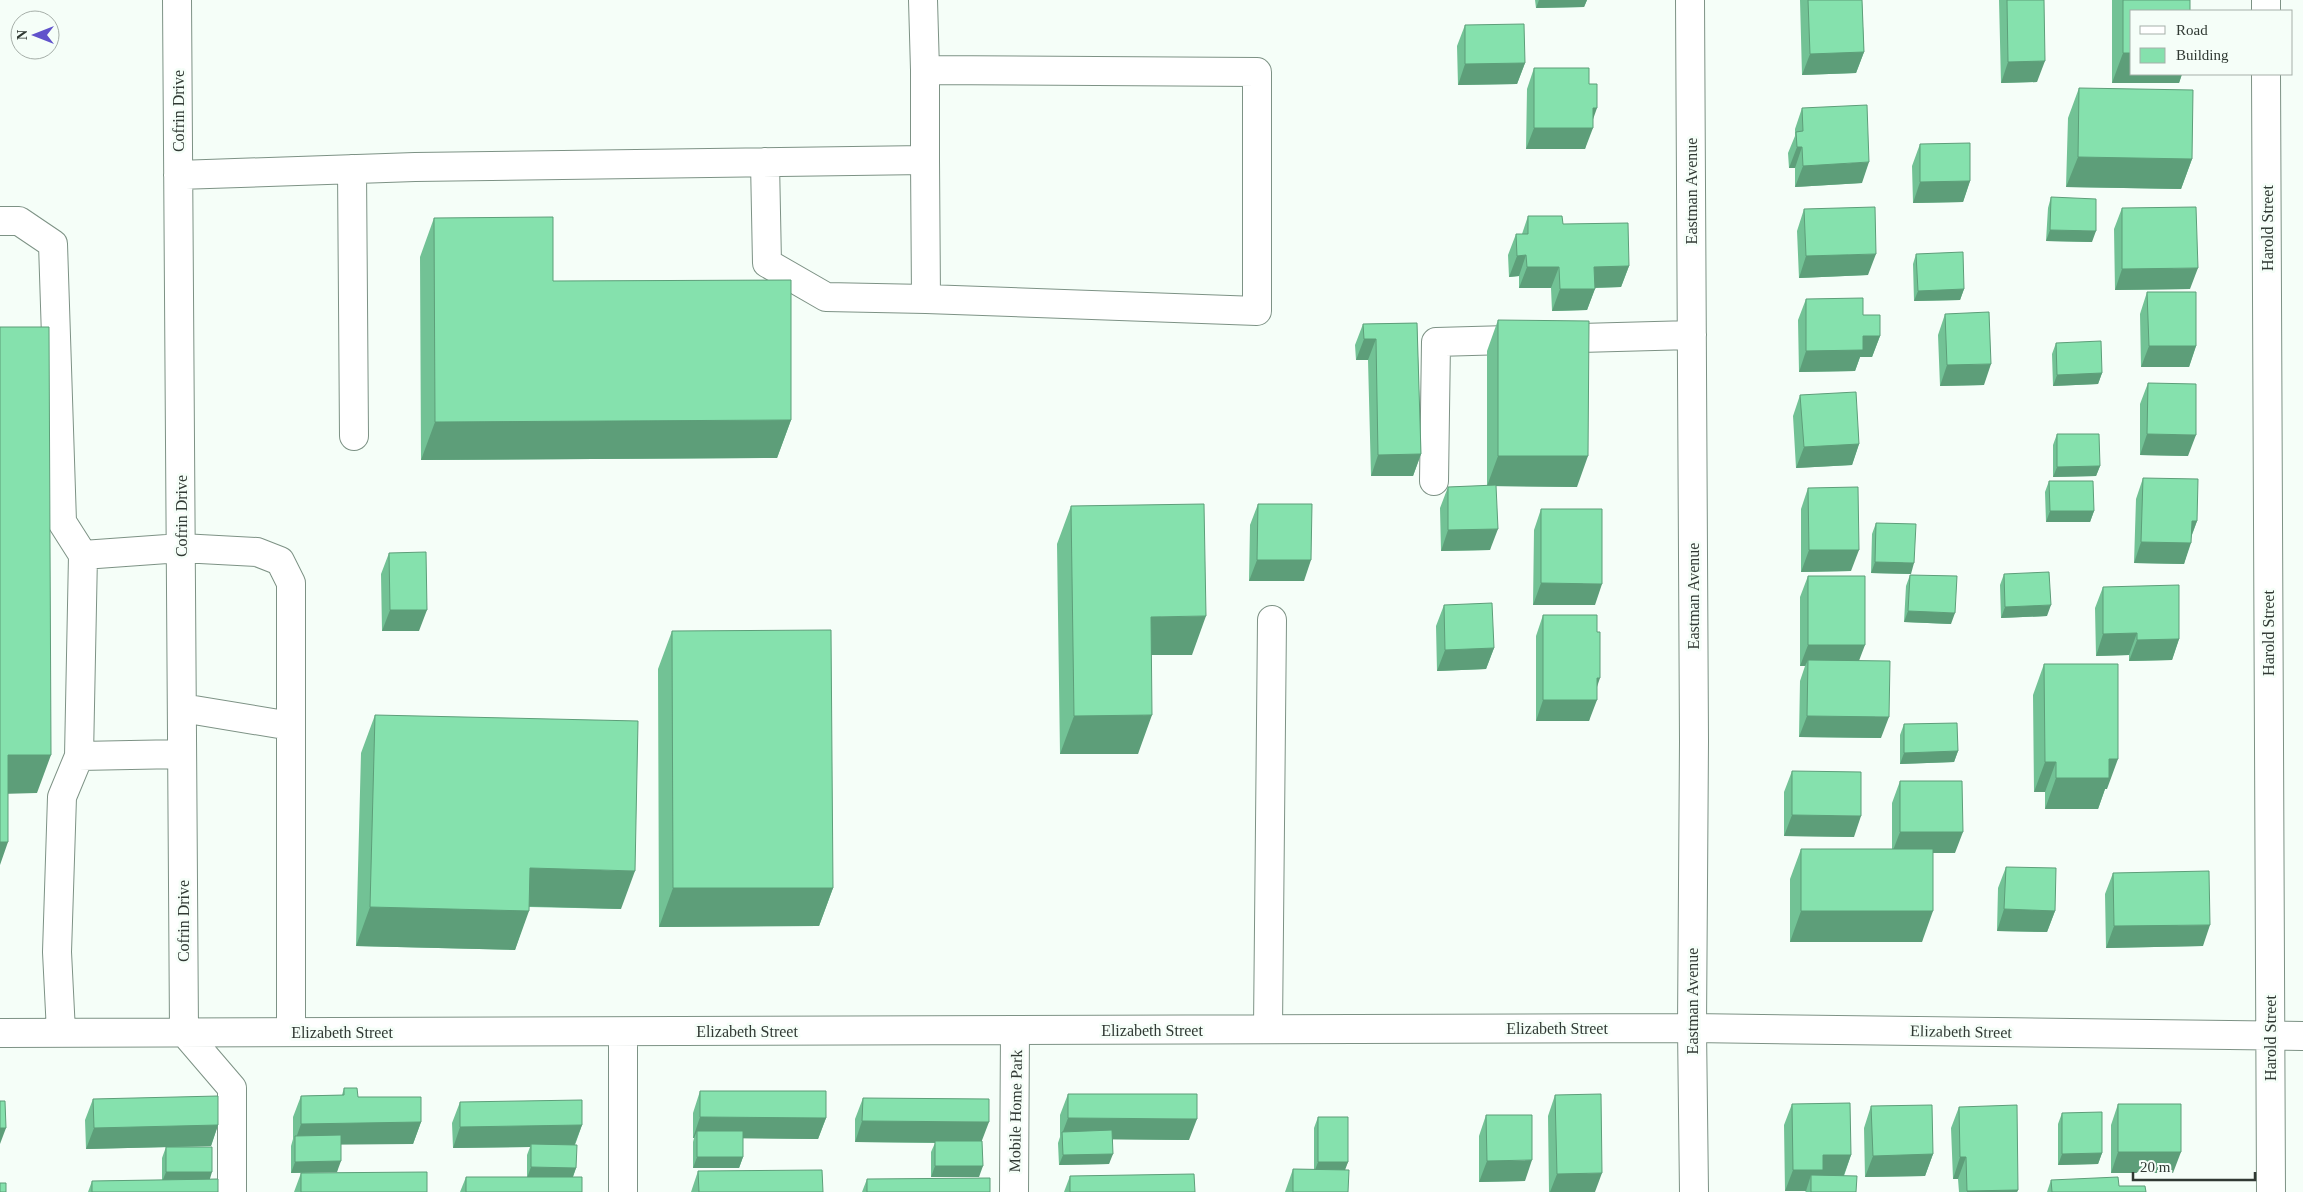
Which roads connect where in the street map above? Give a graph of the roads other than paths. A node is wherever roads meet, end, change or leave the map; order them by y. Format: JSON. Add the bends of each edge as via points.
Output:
{"nodes":[{"id":1,"x":177,"y":0,"type":"edge"},
{"id":2,"x":923,"y":0,"type":"edge"},
{"id":3,"x":1690,"y":0,"type":"edge"},
{"id":4,"x":925,"y":70,"type":"junction"},
{"id":5,"x":2266,"y":75,"type":"edge"},
{"id":6,"x":925,"y":160,"type":"junction"},
{"id":7,"x":765,"y":162,"type":"junction"},
{"id":8,"x":352,"y":169,"type":"junction"},
{"id":9,"x":178,"y":175,"type":"junction"},
{"id":10,"x":0,"y":221,"type":"edge"},
{"id":11,"x":926,"y":299,"type":"junction"},
{"id":12,"x":1692,"y":335,"type":"junction"},
{"id":13,"x":354,"y":436,"type":"dead end"},
{"id":14,"x":1434,"y":481,"type":"dead end"},
{"id":15,"x":181,"y":548,"type":"junction"},
{"id":16,"x":83,"y":555,"type":"junction"},
{"id":17,"x":1272,"y":620,"type":"dead end"},
{"id":18,"x":182,"y":708,"type":"junction"},
{"id":19,"x":291,"y":726,"type":"junction"},
{"id":20,"x":182,"y":754,"type":"junction"},
{"id":21,"x":79,"y":756,"type":"junction"},
{"id":22,"x":1692,"y":1028,"type":"junction"},
{"id":23,"x":1268,"y":1029,"type":"junction"},
{"id":24,"x":1016,"y":1030,"type":"junction"},
{"id":25,"x":61,"y":1032,"type":"junction"},
{"id":26,"x":184,"y":1032,"type":"junction"},
{"id":27,"x":291,"y":1032,"type":"junction"},
{"id":28,"x":623,"y":1032,"type":"junction"},
{"id":29,"x":0,"y":1033,"type":"edge"},
{"id":30,"x":2270,"y":1036,"type":"junction"},
{"id":31,"x":2303,"y":1036,"type":"edge"},
{"id":32,"x":232,"y":1192,"type":"edge"},
{"id":33,"x":623,"y":1192,"type":"edge"},
{"id":34,"x":1014,"y":1192,"type":"edge"},
{"id":35,"x":1694,"y":1192,"type":"edge"},
{"id":36,"x":2271,"y":1192,"type":"edge"}],
"edges":[{"from":1,"to":9,"type":"street","name":"Cofrin Drive"},
{"from":2,"to":4,"type":"street"},
{"from":3,"to":12,"type":"street","name":"Eastman Avenue"},
{"from":4,"to":6,"type":"street"},
{"from":4,"to":11,"type":"street","via":[[1257,72],[1257,311]]},
{"from":5,"to":30,"type":"street","name":"Harold Street"},
{"from":6,"to":7,"type":"street"},
{"from":6,"to":11,"type":"street"},
{"from":7,"to":8,"type":"street"},
{"from":7,"to":11,"type":"street","via":[[767,263],[826,296]]},
{"from":8,"to":9,"type":"street"},
{"from":8,"to":13,"type":"street"},
{"from":9,"to":15,"type":"street","name":"Cofrin Drive"},
{"from":10,"to":16,"type":"street","via":[[19,221],[53,244],[62,522]]},
{"from":12,"to":14,"type":"street","via":[[1436,342]]},
{"from":12,"to":22,"type":"street","name":"Eastman Avenue"},
{"from":15,"to":16,"type":"street"},
{"from":15,"to":18,"type":"street","name":"Cofrin Drive"},
{"from":15,"to":19,"type":"street","via":[[257,552],[280,561],[291,583]]},
{"from":16,"to":21,"type":"street"},
{"from":17,"to":23,"type":"street"},
{"from":18,"to":19,"type":"street"},
{"from":18,"to":20,"type":"street","name":"Cofrin Drive"},
{"from":19,"to":27,"type":"street"},
{"from":20,"to":21,"type":"street"},
{"from":20,"to":26,"type":"street","name":"Cofrin Drive"},
{"from":21,"to":25,"type":"street","via":[[62,797],[57,952]]},
{"from":22,"to":23,"type":"street","name":"Elizabeth Street"},
{"from":22,"to":30,"type":"street","name":"Elizabeth Street"},
{"from":22,"to":35,"type":"street","name":"Eastman Avenue"},
{"from":23,"to":24,"type":"street","name":"Elizabeth Street"},
{"from":24,"to":28,"type":"street","name":"Elizabeth Street"},
{"from":24,"to":34,"type":"street","name":"Mobile Home Park"},
{"from":25,"to":26,"type":"street","name":"Elizabeth Street"},
{"from":25,"to":29,"type":"street","name":"Elizabeth Street"},
{"from":26,"to":27,"type":"street","name":"Elizabeth Street"},
{"from":26,"to":32,"type":"street","via":[[232,1088]]},
{"from":27,"to":28,"type":"street","name":"Elizabeth Street"},
{"from":28,"to":33,"type":"street"},
{"from":30,"to":31,"type":"street","name":"Elizabeth Street"},
{"from":30,"to":36,"type":"street","name":"Harold Street"}]}
